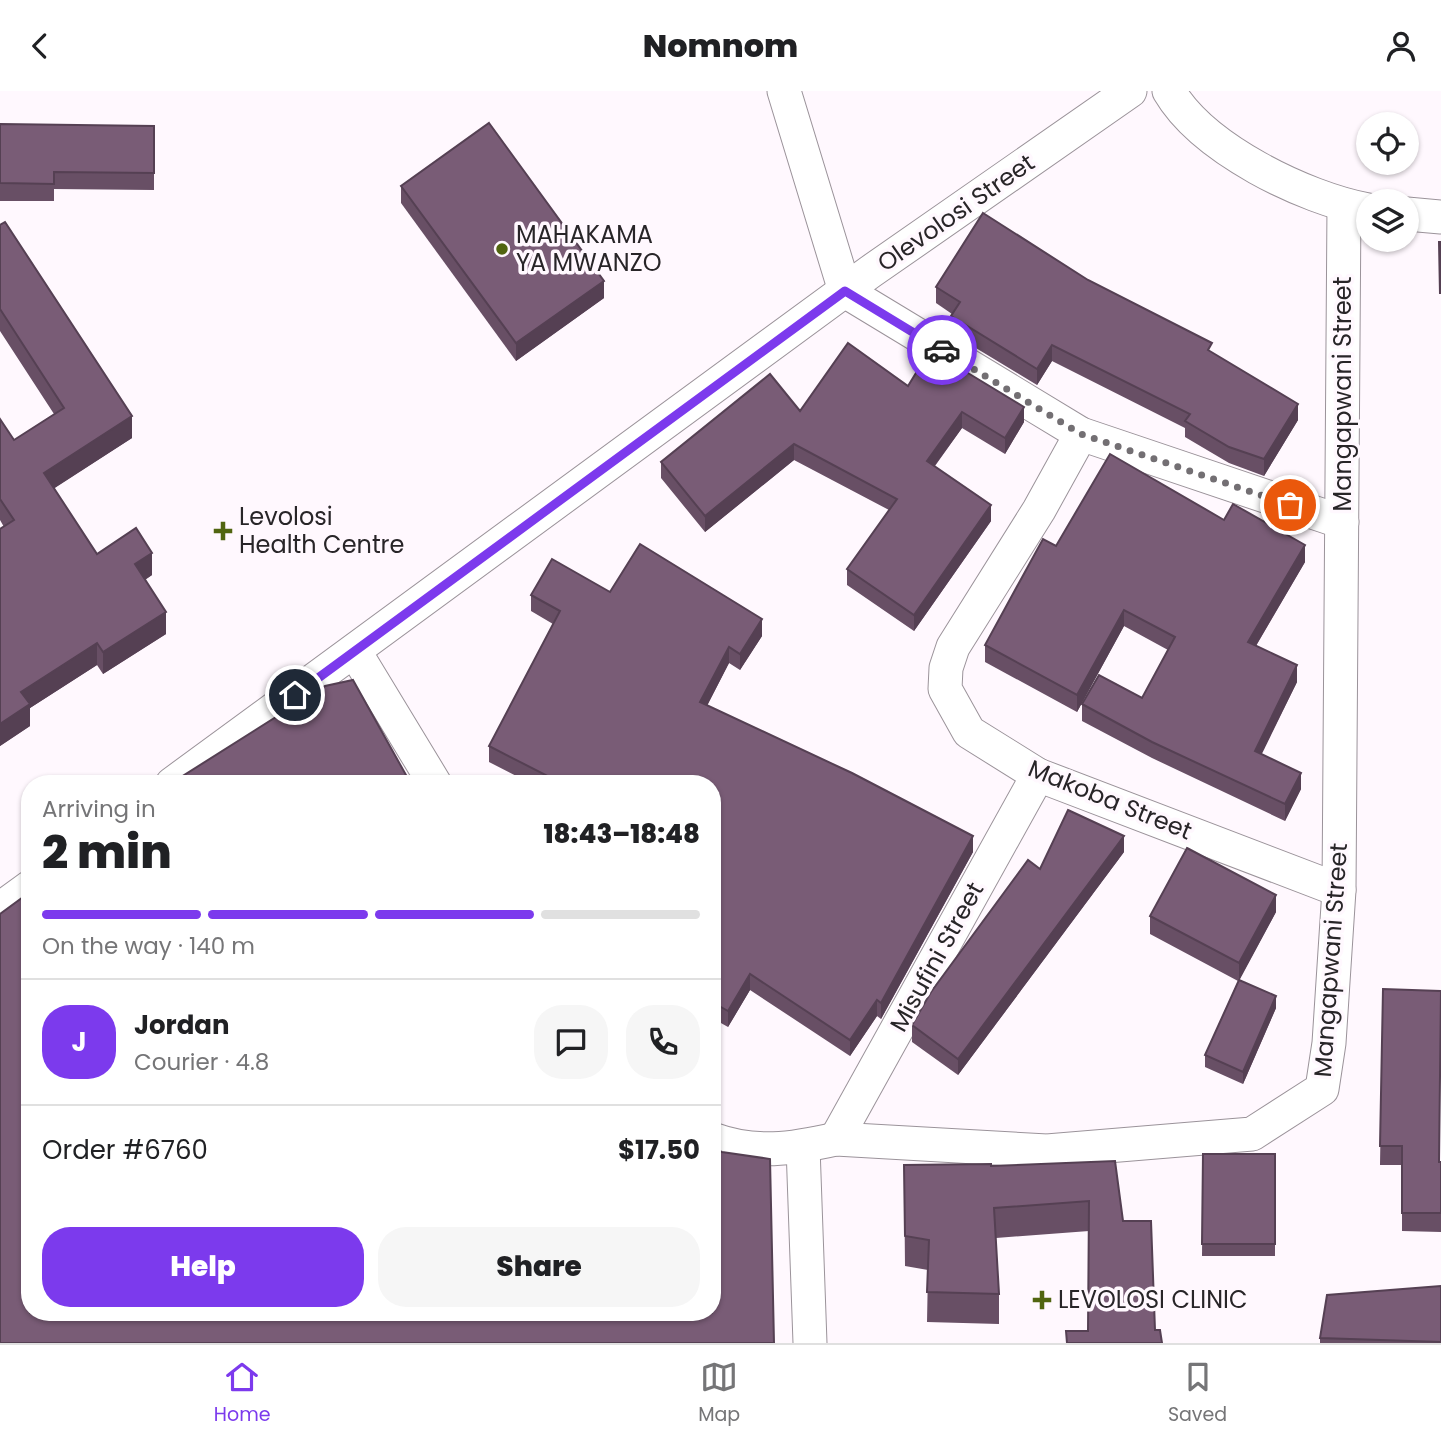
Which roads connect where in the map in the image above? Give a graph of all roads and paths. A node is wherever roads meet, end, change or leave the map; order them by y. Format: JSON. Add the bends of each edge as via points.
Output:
{"nodes":[{"id":1,"x":784,"y":91,"type":"edge"},
{"id":2,"x":1130,"y":91,"type":"edge"},
{"id":3,"x":1169,"y":91,"type":"edge"},
{"id":4,"x":1356,"y":207,"type":"edge"},
{"id":5,"x":1419,"y":215,"type":"edge"},
{"id":6,"x":1441,"y":217,"type":"edge"},
{"id":7,"x":845,"y":291,"type":"junction"},
{"id":8,"x":1081,"y":434,"type":"junction"},
{"id":9,"x":1342,"y":522,"type":"junction"},
{"id":10,"x":355,"y":652,"type":"junction"},
{"id":11,"x":185,"y":775,"type":"edge"},
{"id":12,"x":430,"y":775,"type":"edge"},
{"id":13,"x":1038,"y":775,"type":"junction"},
{"id":14,"x":1339,"y":890,"type":"junction"},
{"id":15,"x":21,"y":894,"type":"edge"},
{"id":16,"x":0,"y":909,"type":"edge"},
{"id":17,"x":836,"y":1139,"type":"junction"},
{"id":18,"x":721,"y":1142,"type":"edge"},
{"id":19,"x":803,"y":1147,"type":"junction"},
{"id":20,"x":810,"y":1343,"type":"edge"}],
"edges":[{"from":1,"to":7,"type":"street"},
{"from":2,"to":7,"type":"street","name":"Olevolosi Street"},
{"from":3,"to":4,"type":"street","via":[[1179,107],[1223,145],[1304,191]]},
{"from":4,"to":9,"type":"street","name":"Mangapwani Street"},
{"from":5,"to":6,"type":"street"},
{"from":7,"to":8,"type":"street"},
{"from":7,"to":10,"type":"street","name":"Olevolosi Street"},
{"from":8,"to":9,"type":"street"},
{"from":8,"to":13,"type":"street","name":"Makoba Street","via":[[953,647],[946,668],[945,689],[969,732]]},
{"from":9,"to":14,"type":"street","name":"Mangapwani Street"},
{"from":10,"to":11,"type":"street","name":"Olevolosi Street"},
{"from":10,"to":12,"type":"street"},
{"from":13,"to":14,"type":"street","name":"Makoba Street"},
{"from":13,"to":17,"type":"street","name":"Misufini Street"},
{"from":14,"to":17,"type":"street","name":"Mangapwani Street","via":[[1322,1089],[1252,1134],[1047,1151]]},
{"from":15,"to":16,"type":"street"},
{"from":17,"to":19,"type":"street","name":"Mangapwani Street"},
{"from":18,"to":19,"type":"street","name":"Mangapwani Street","via":[[741,1150]]},
{"from":19,"to":20,"type":"street"}]}
